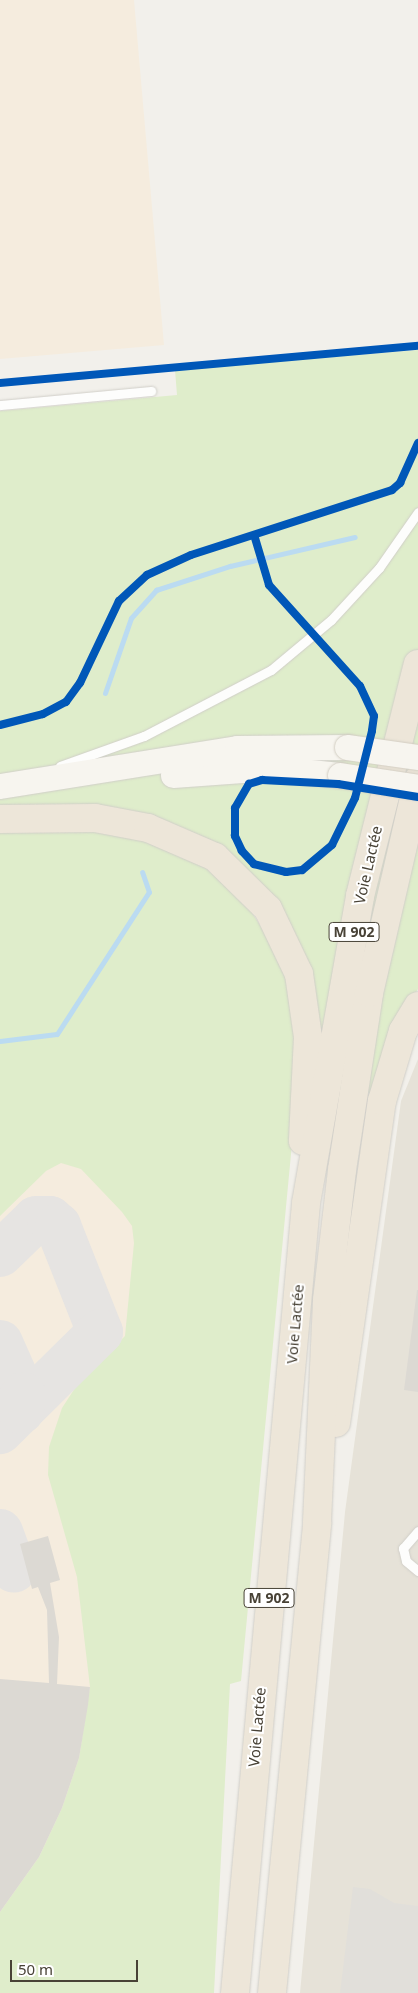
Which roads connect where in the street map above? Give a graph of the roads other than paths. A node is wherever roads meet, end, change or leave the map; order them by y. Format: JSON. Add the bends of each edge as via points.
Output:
{"nodes":[{"id":1,"x":151,"y":391,"type":"dead end"},
{"id":2,"x":0,"y":405,"type":"edge"},
{"id":3,"x":418,"y":512,"type":"edge"},
{"id":4,"x":418,"y":664,"type":"edge"},
{"id":5,"x":418,"y":757,"type":"edge"},
{"id":6,"x":418,"y":780,"type":"edge"},
{"id":7,"x":418,"y":787,"type":"edge"},
{"id":8,"x":3,"y":791,"type":"edge"},
{"id":9,"x":0,"y":819,"type":"edge"},
{"id":10,"x":418,"y":1006,"type":"edge"},
{"id":11,"x":306,"y":1203,"type":"junction"},
{"id":12,"x":317,"y":1522,"type":"junction"},
{"id":13,"x":418,"y":1532,"type":"edge"},
{"id":14,"x":418,"y":1571,"type":"edge"},
{"id":15,"x":235,"y":1993,"type":"edge"},
{"id":16,"x":272,"y":1993,"type":"edge"}],
"edges":[{"from":1,"to":2,"type":"lane"},
{"from":3,"to":8,"type":"lane","via":[[379,568],[331,620],[271,670],[189,715]]},
{"from":4,"to":11,"type":"highway","name":"Voie Lactée","number":"M 902","via":[[360,896]]},
{"from":5,"to":8,"type":"main road","bridge":true,"via":[[347,747],[237,748]]},
{"from":6,"to":12,"type":"highway","name":"Voie Lactée","number":"M 902","via":[[369,993],[352,1099],[327,1300]]},
{"from":7,"to":8,"type":"main road","bridge":true,"via":[[270,768],[214,770]]},
{"from":9,"to":11,"type":"highway","via":[[96,818],[148,828],[215,857],[268,909],[299,974],[307,1028],[302,1160]]},
{"from":10,"to":12,"type":"highway","via":[[403,1031],[382,1101],[344,1378]]},
{"from":11,"to":15,"type":"highway","name":"Voie Lactée","number":"M 902"},
{"from":12,"to":16,"type":"highway","name":"Voie Lactée","number":"M 902"},
{"from":13,"to":14,"type":"lane","via":[[404,1548],[406,1561]]}]}
